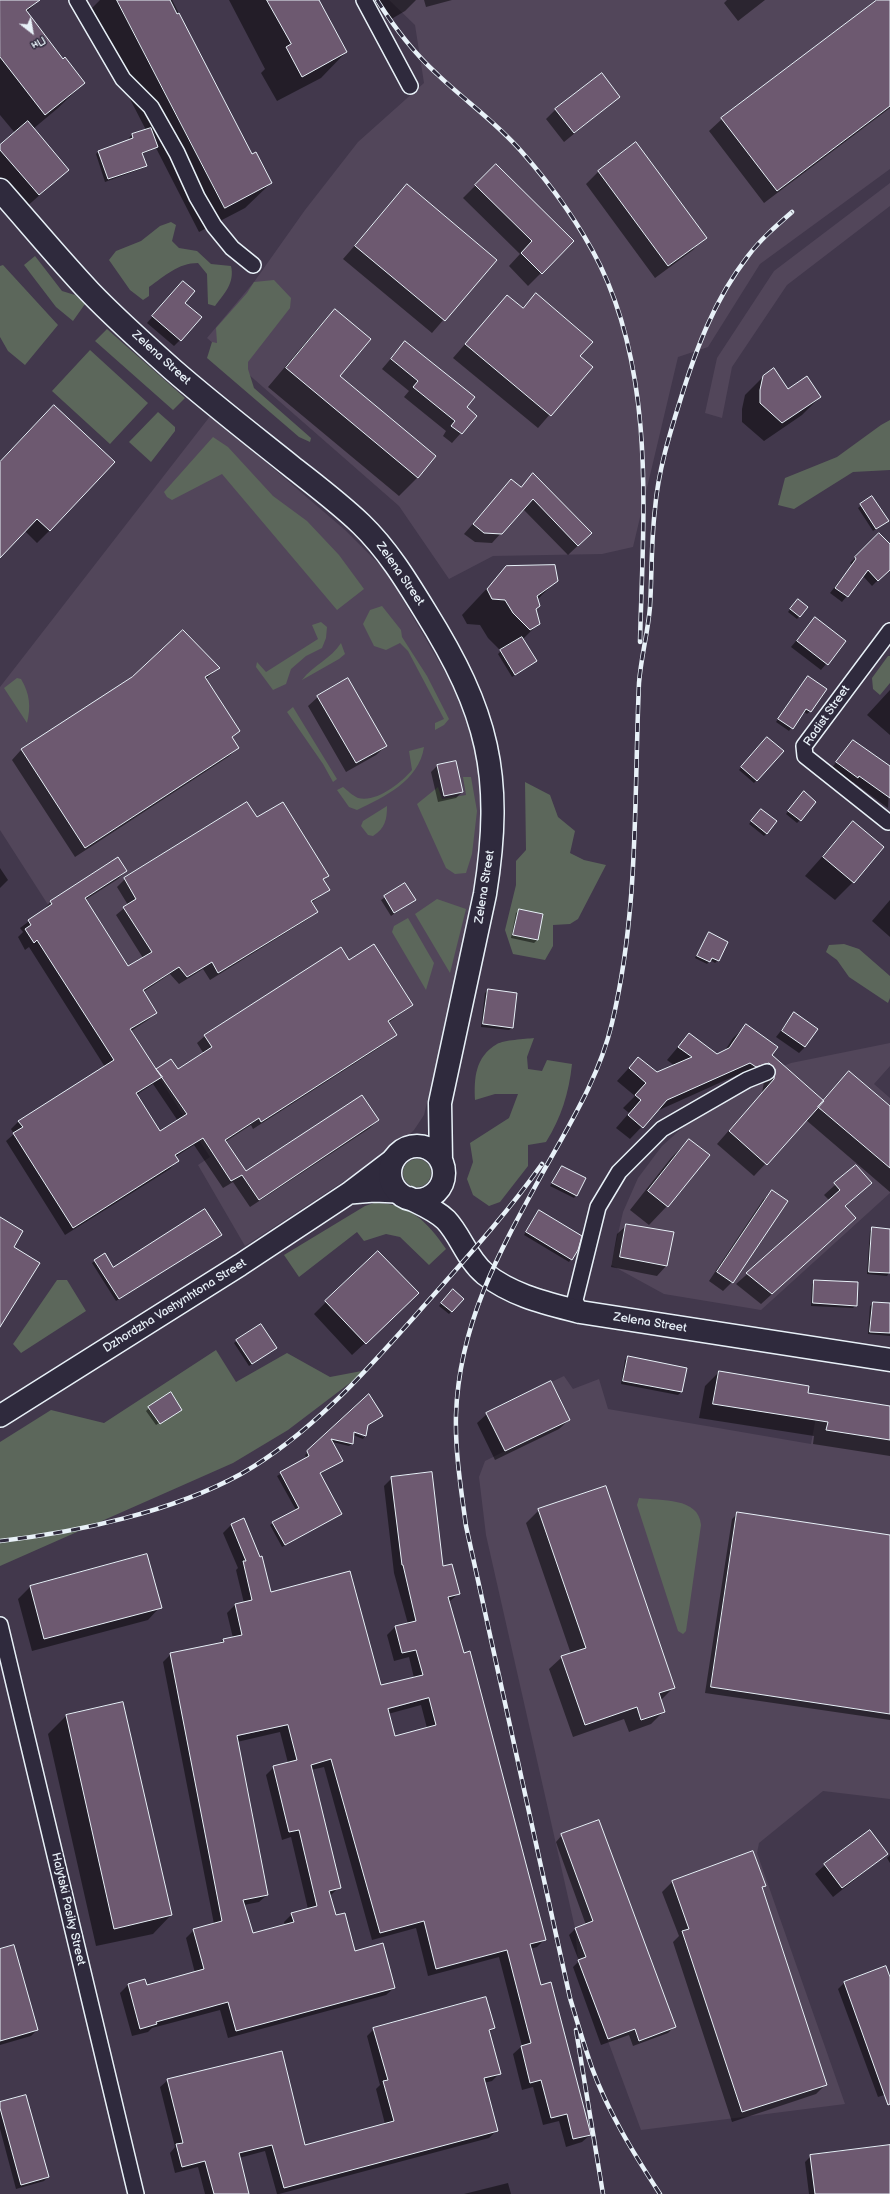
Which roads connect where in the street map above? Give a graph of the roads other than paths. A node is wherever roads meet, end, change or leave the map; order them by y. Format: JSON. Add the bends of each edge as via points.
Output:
{"nodes":[{"id":1,"x":77,"y":0,"type":"edge"},
{"id":2,"x":364,"y":0,"type":"edge"},
{"id":3,"x":410,"y":86,"type":"dead end"},
{"id":4,"x":0,"y":190,"type":"edge"},
{"id":5,"x":253,"y":265,"type":"dead end"},
{"id":6,"x":890,"y":631,"type":"edge"},
{"id":7,"x":888,"y":822,"type":"dead end"},
{"id":8,"x":766,"y":1072,"type":"dead end"},
{"id":9,"x":440,"y":1103,"type":"junction"},
{"id":10,"x":402,"y":1153,"type":"junction"},
{"id":11,"x":441,"y":1161,"type":"junction"},
{"id":12,"x":442,"y":1183,"type":"junction"},
{"id":13,"x":349,"y":1193,"type":"junction"},
{"id":14,"x":403,"y":1195,"type":"junction"},
{"id":15,"x":445,"y":1219,"type":"junction"},
{"id":16,"x":580,"y":1312,"type":"junction"},
{"id":17,"x":890,"y":1360,"type":"edge"},
{"id":18,"x":0,"y":1416,"type":"edge"},
{"id":19,"x":0,"y":1624,"type":"edge"},
{"id":20,"x":136,"y":2194,"type":"edge"}],
"edges":[{"from":1,"to":5,"type":"street","via":[[123,79],[151,107],[214,226],[232,248]]},
{"from":2,"to":3,"type":"street"},
{"from":4,"to":9,"type":"main road","name":"Zelena Street","via":[[105,307],[173,370],[340,506],[376,540],[418,599],[461,671],[487,742],[493,781],[493,822],[484,901]]},
{"from":6,"to":7,"type":"street","name":"Radist Street","via":[[804,746],[803,751],[805,756]]},
{"from":8,"to":16,"type":"street","via":[[662,1128],[618,1172],[598,1207],[575,1300]]},
{"from":9,"to":10,"type":"main road","name":"Zelena Street","via":[[424,1130]]},
{"from":9,"to":11,"type":"main road","name":"Zelena Street"},
{"from":10,"to":11,"type":"main road","via":[[428,1149]]},
{"from":10,"to":13,"type":"main road","name":"Dzhordzha Vashynhtona Street"},
{"from":10,"to":14,"type":"main road","via":[[391,1167],[390,1175],[392,1183]]},
{"from":11,"to":12,"type":"main road","via":[[444,1170]]},
{"from":12,"to":14,"type":"main road","via":[[437,1190],[421,1200]]},
{"from":12,"to":15,"type":"main road","name":"Zelena Street"},
{"from":13,"to":14,"type":"main road","name":"Dzhordzha Vashynhtona Street","via":[[383,1190]]},
{"from":13,"to":18,"type":"main road","name":"Dzhordzha Vashynhtona Street"},
{"from":14,"to":15,"type":"main road","name":"Zelena Street"},
{"from":15,"to":16,"type":"main road","name":"Zelena Street","via":[[485,1274],[513,1292]]},
{"from":16,"to":17,"type":"main road","name":"Zelena Street"},
{"from":19,"to":20,"type":"street","name":"Halytski Pasiky Street"}]}
